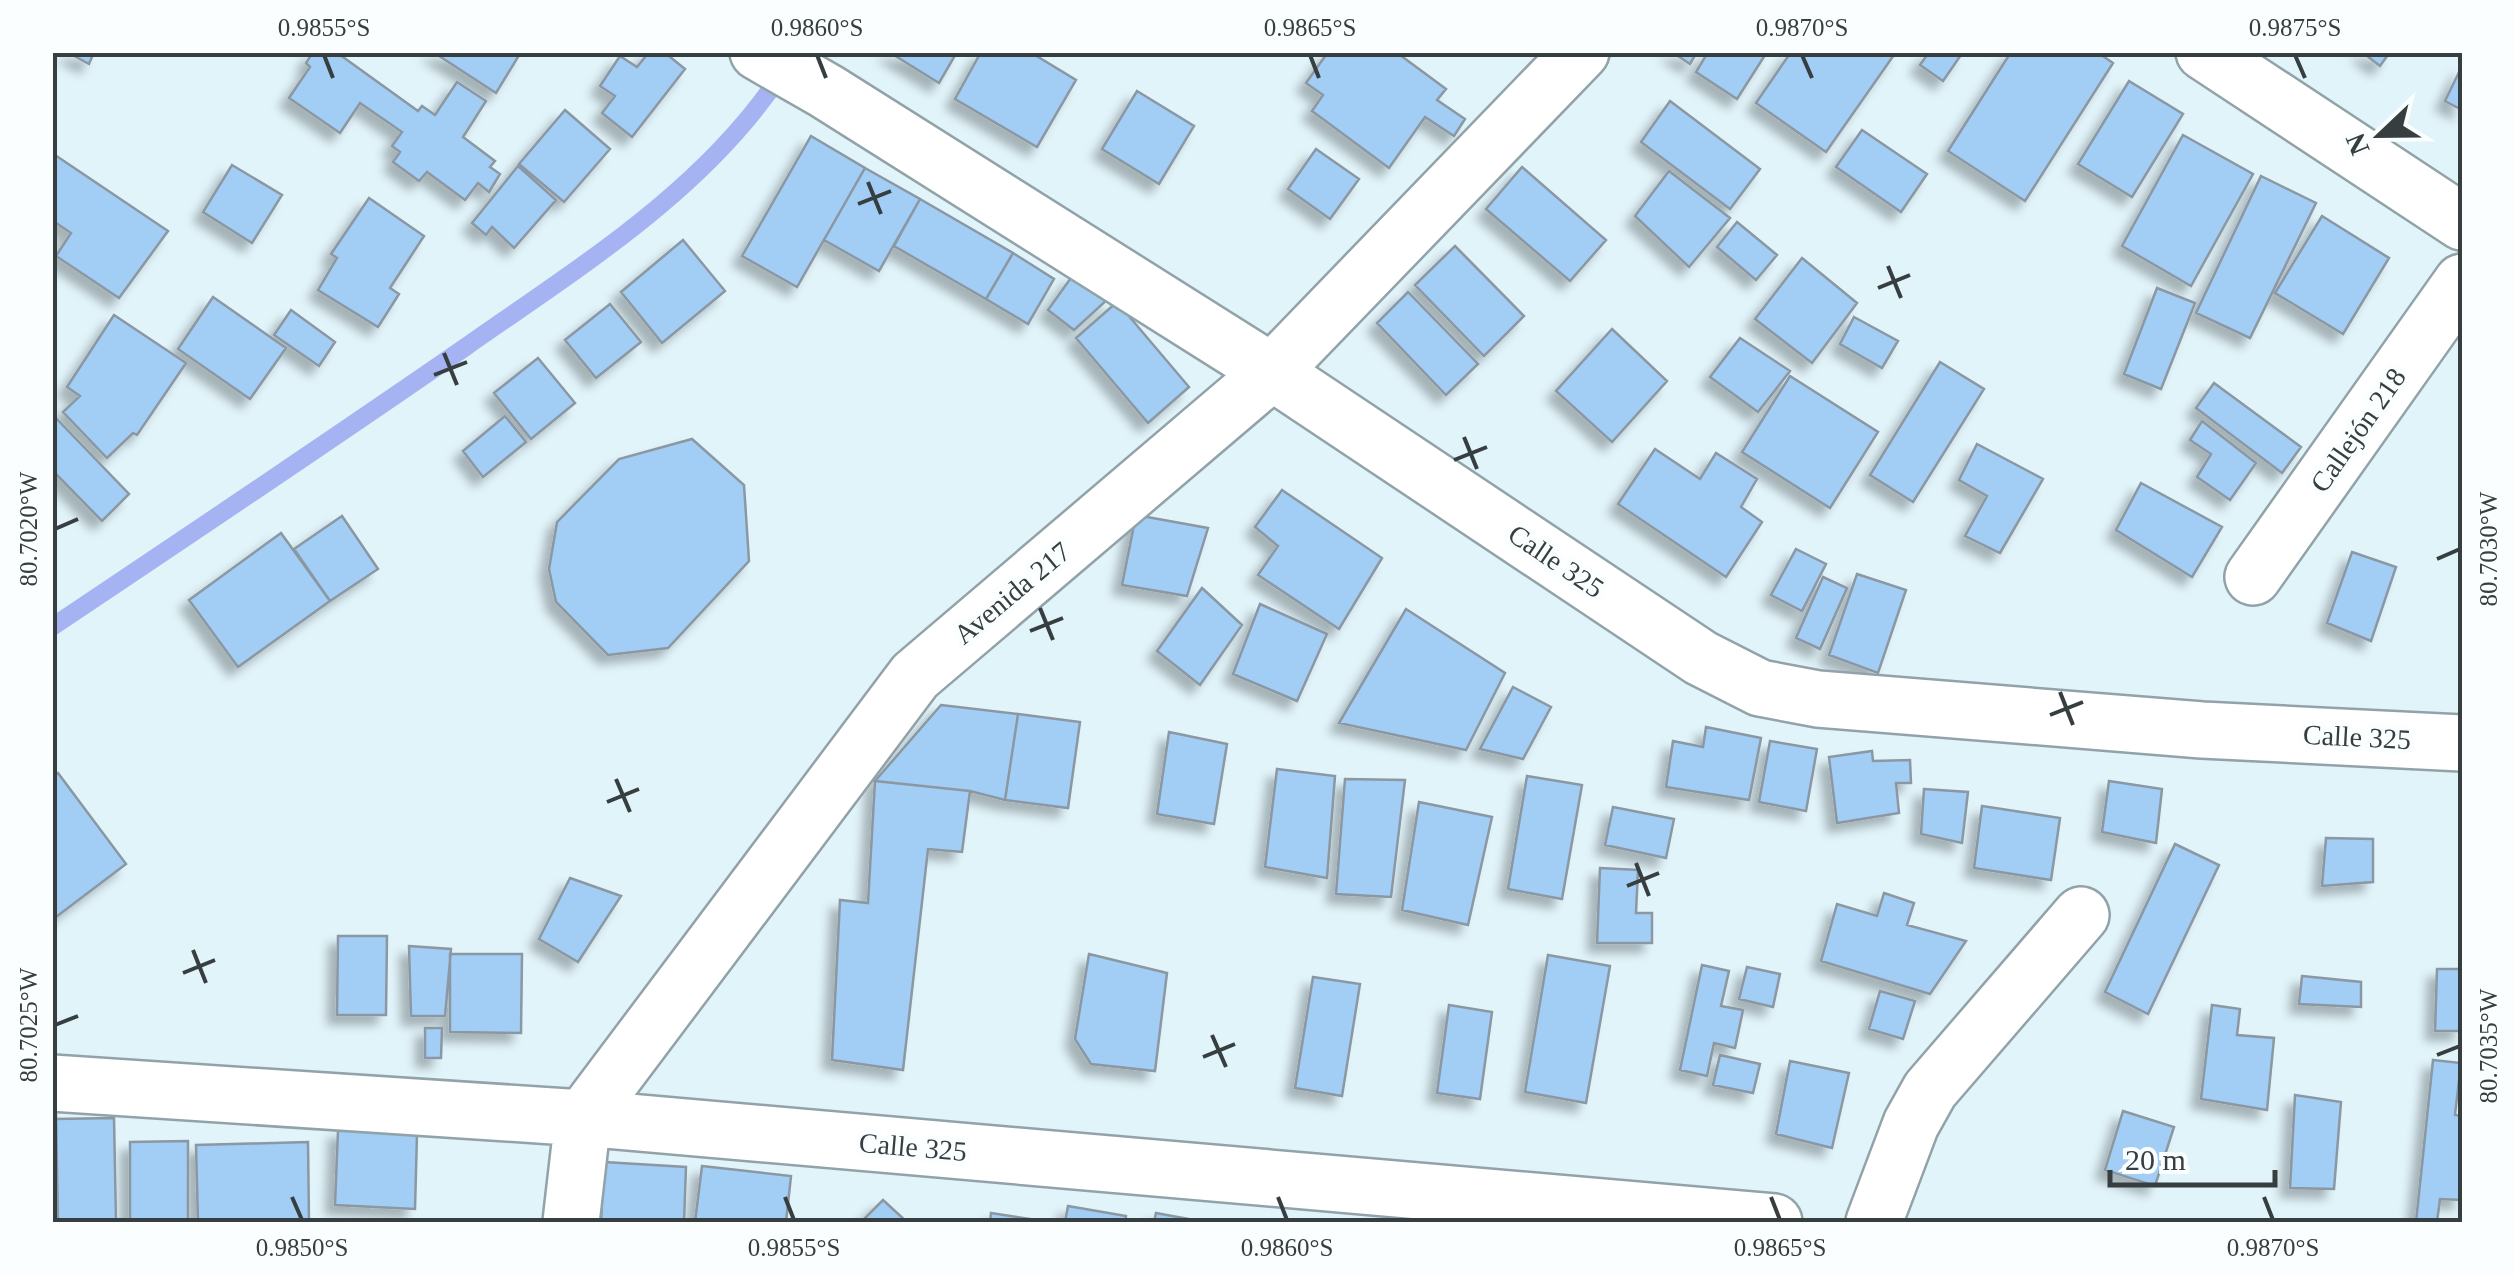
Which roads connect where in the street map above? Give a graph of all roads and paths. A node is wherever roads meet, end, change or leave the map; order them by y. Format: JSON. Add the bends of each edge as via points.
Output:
{"nodes":[{"id":1,"x":758,"y":52,"type":"edge"},
{"id":2,"x":1580,"y":52,"type":"edge"},
{"id":3,"x":2204,"y":52,"type":"edge"},
{"id":4,"x":2462,"y":222,"type":"edge"},
{"id":5,"x":2462,"y":282,"type":"edge"},
{"id":6,"x":1272,"y":372,"type":"junction"},
{"id":7,"x":2253,"y":578,"type":"dead end"},
{"id":8,"x":2462,"y":742,"type":"edge"},
{"id":9,"x":2081,"y":915,"type":"dead end"},
{"id":10,"x":52,"y":1083,"type":"edge"},
{"id":11,"x":583,"y":1118,"type":"junction"},
{"id":12,"x":571,"y":1222,"type":"edge"},
{"id":13,"x":1774,"y":1222,"type":"edge"},
{"id":14,"x":1874,"y":1222,"type":"edge"}],
"edges":[{"from":1,"to":6,"type":"street","name":"Calle 325"},
{"from":2,"to":6,"type":"street","name":"Avenida 217"},
{"from":3,"to":4,"type":"street"},
{"from":5,"to":7,"type":"street","name":"Callejón 218"},
{"from":6,"to":8,"type":"street","name":"Calle 325","via":[[1701,658],[1760,688],[1818,700],[2202,730]]},
{"from":6,"to":11,"type":"street","name":"Avenida 217","via":[[915,676]]},
{"from":9,"to":14,"type":"street","via":[[1930,1090]]},
{"from":10,"to":11,"type":"street","name":"Calle 325"},
{"from":11,"to":12,"type":"street"},
{"from":11,"to":13,"type":"street","name":"Calle 325"}]}
